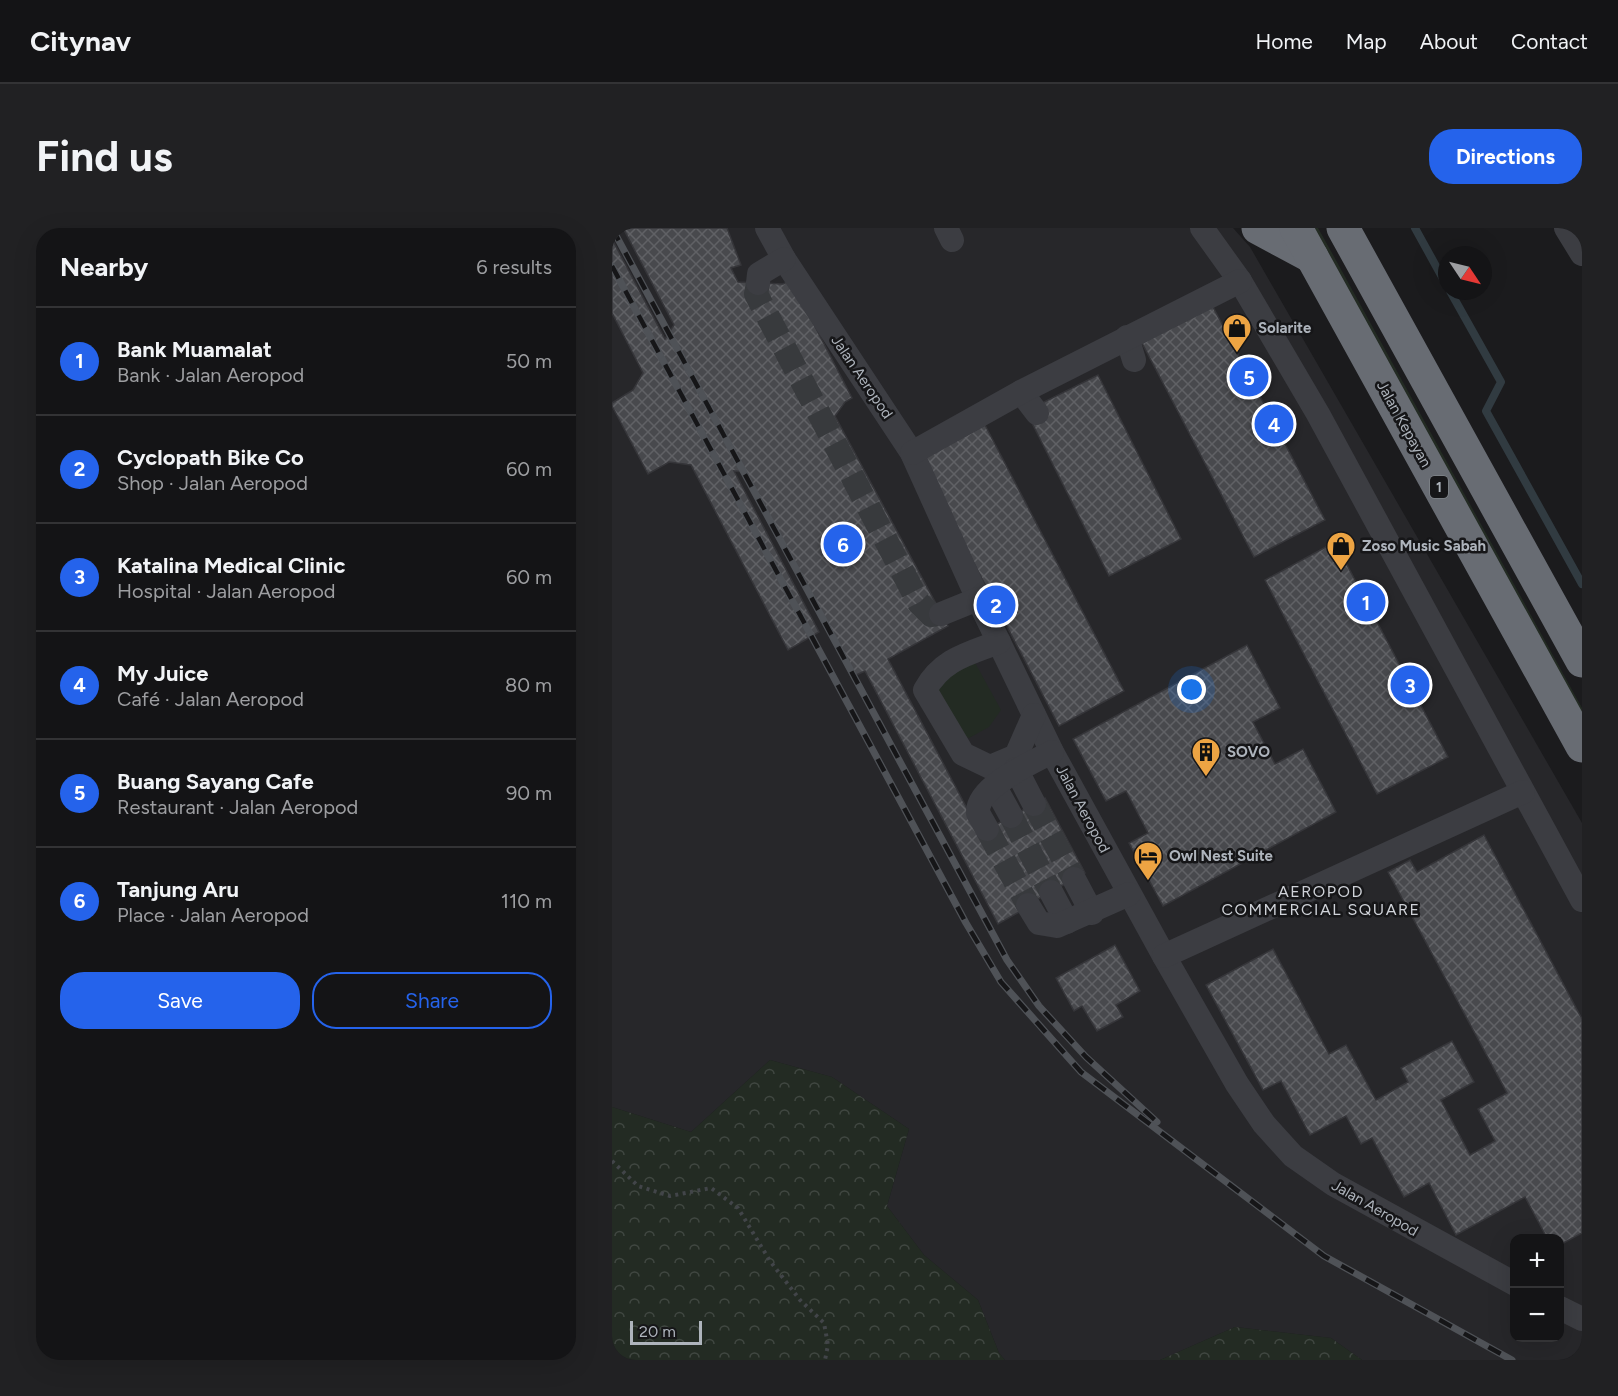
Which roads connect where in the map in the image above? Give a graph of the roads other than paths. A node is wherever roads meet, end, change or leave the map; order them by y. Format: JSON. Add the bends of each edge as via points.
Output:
{"nodes":[{"id":1,"x":767,"y":228,"type":"edge"},
{"id":2,"x":1202,"y":228,"type":"edge"},
{"id":3,"x":1258,"y":228,"type":"edge"},
{"id":4,"x":1296,"y":228,"type":"edge"},
{"id":5,"x":1343,"y":228,"type":"edge"},
{"id":6,"x":1566,"y":228,"type":"edge"},
{"id":7,"x":1582,"y":254,"type":"edge"},
{"id":8,"x":1312,"y":257,"type":"junction"},
{"id":9,"x":784,"y":260,"type":"junction"},
{"id":10,"x":1240,"y":281,"type":"junction"},
{"id":11,"x":758,"y":283,"type":"dead end"},
{"id":12,"x":1126,"y":337,"type":"junction"},
{"id":13,"x":1134,"y":360,"type":"dead end"},
{"id":14,"x":1021,"y":392,"type":"junction"},
{"id":15,"x":1037,"y":413,"type":"dead end"},
{"id":16,"x":912,"y":453,"type":"junction"},
{"id":17,"x":978,"y":599,"type":"junction"},
{"id":18,"x":941,"y":614,"type":"dead end"},
{"id":19,"x":999,"y":642,"type":"junction"},
{"id":20,"x":1582,"y":661,"type":"edge"},
{"id":21,"x":1034,"y":715,"type":"junction"},
{"id":22,"x":1582,"y":746,"type":"edge"},
{"id":23,"x":1052,"y":752,"type":"junction"},
{"id":24,"x":1016,"y":769,"type":"junction"},
{"id":25,"x":995,"y":787,"type":"junction"},
{"id":26,"x":1523,"y":792,"type":"junction"},
{"id":27,"x":1034,"y":804,"type":"tunnel mouth"},
{"id":28,"x":1011,"y":816,"type":"tunnel mouth"},
{"id":29,"x":987,"y":829,"type":"tunnel mouth"},
{"id":30,"x":1554,"y":849,"type":"junction"},
{"id":31,"x":1582,"y":874,"type":"edge"},
{"id":32,"x":1074,"y":879,"type":"tunnel mouth"},
{"id":33,"x":1051,"y":892,"type":"tunnel mouth"},
{"id":34,"x":1129,"y":894,"type":"junction"},
{"id":35,"x":1582,"y":900,"type":"edge"},
{"id":36,"x":1028,"y":905,"type":"tunnel mouth"},
{"id":37,"x":1092,"y":913,"type":"junction"},
{"id":38,"x":1067,"y":922,"type":"junction"},
{"id":39,"x":1164,"y":956,"type":"junction"},
{"id":40,"x":1510,"y":1281,"type":"edge"},
{"id":41,"x":1564,"y":1310,"type":"edge"},
{"id":42,"x":1582,"y":1319,"type":"edge"}],
"edges":[{"from":1,"to":9,"type":"street","name":"Jalan Aeropod"},
{"from":2,"to":10,"type":"street"},
{"from":3,"to":8,"type":"highway"},
{"from":4,"to":8,"type":"highway","name":"Jalan Kepayan","number":"1"},
{"from":5,"to":20,"type":"highway"},
{"from":6,"to":7,"type":"street"},
{"from":8,"to":22,"type":"highway","name":"Jalan Kepayan","number":"1"},
{"from":9,"to":11,"type":"street","via":[[759,274]]},
{"from":9,"to":16,"type":"street","name":"Jalan Aeropod"},
{"from":10,"to":12,"type":"street"},
{"from":10,"to":26,"type":"street","via":[[1318,414]]},
{"from":12,"to":13,"type":"street"},
{"from":12,"to":14,"type":"street"},
{"from":14,"to":15,"type":"street"},
{"from":14,"to":16,"type":"street"},
{"from":16,"to":17,"type":"street","name":"Jalan Aeropod"},
{"from":17,"to":18,"type":"street"},
{"from":17,"to":19,"type":"street","name":"Jalan Aeropod"},
{"from":19,"to":21,"type":"street","name":"Jalan Aeropod"},
{"from":19,"to":21,"type":"street","via":[[951,661],[933,674],[925,690],[963,754],[990,767],[1016,756]]},
{"from":21,"to":23,"type":"street","name":"Jalan Aeropod"},
{"from":23,"to":24,"type":"street"},
{"from":23,"to":34,"type":"street","name":"Jalan Aeropod"},
{"from":24,"to":25,"type":"street"},
{"from":24,"to":27,"type":"street"},
{"from":25,"to":28,"type":"street"},
{"from":25,"to":29,"type":"street","via":[[978,807]]},
{"from":26,"to":30,"type":"street"},
{"from":26,"to":39,"type":"street"},
{"from":30,"to":31,"type":"street"},
{"from":30,"to":35,"type":"street"},
{"from":32,"to":37,"type":"street"},
{"from":33,"to":38,"type":"street"},
{"from":34,"to":37,"type":"street"},
{"from":34,"to":39,"type":"street","name":"Jalan Aeropod"},
{"from":36,"to":38,"type":"street","via":[[1039,923],[1058,926]]},
{"from":37,"to":38,"type":"street"},
{"from":39,"to":40,"type":"street","name":"Jalan Aeropod","via":[[1237,1084],[1264,1124],[1293,1156],[1407,1227]]},
{"from":41,"to":42,"type":"street"}]}
